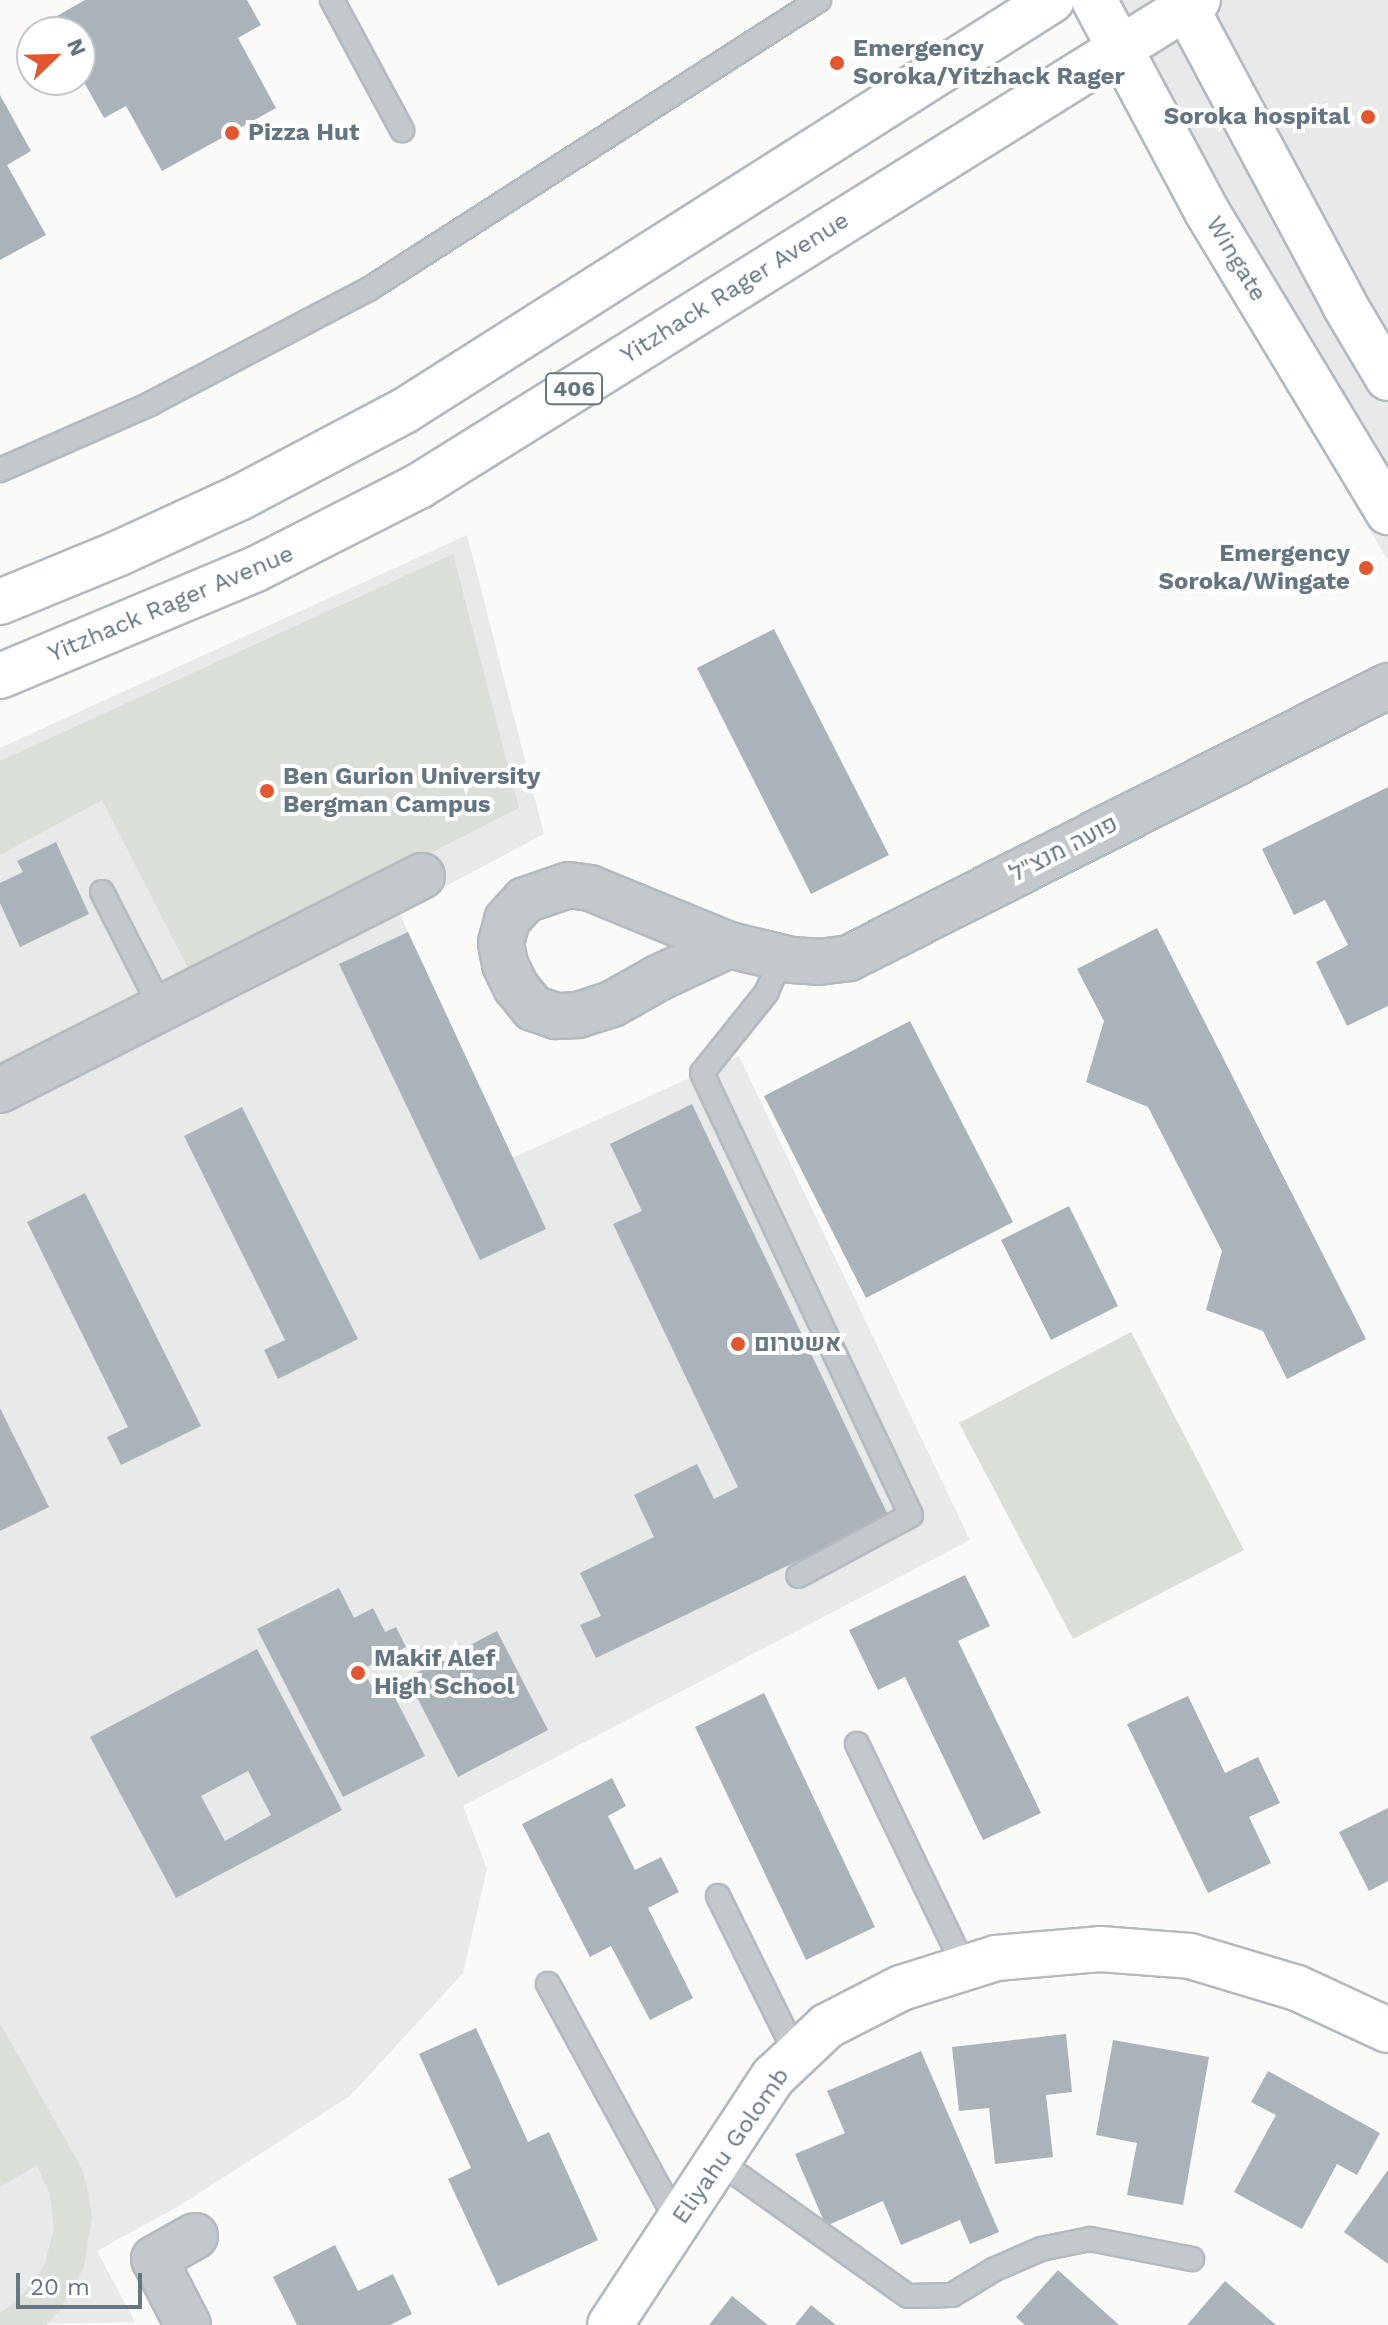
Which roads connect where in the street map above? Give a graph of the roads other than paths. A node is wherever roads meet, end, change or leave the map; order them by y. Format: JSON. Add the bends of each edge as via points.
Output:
{"nodes":[{"id":1,"x":332,"y":0,"type":"edge"},
{"id":2,"x":819,"y":0,"type":"edge"},
{"id":3,"x":1052,"y":0,"type":"edge"},
{"id":4,"x":1094,"y":0,"type":"edge"},
{"id":5,"x":1189,"y":2,"type":"edge"},
{"id":6,"x":1119,"y":48,"type":"junction"},
{"id":7,"x":402,"y":130,"type":"dead end"},
{"id":8,"x":1388,"y":378,"type":"edge"},
{"id":9,"x":0,"y":470,"type":"edge"},
{"id":10,"x":1388,"y":512,"type":"edge"},
{"id":11,"x":0,"y":602,"type":"edge"},
{"id":12,"x":0,"y":676,"type":"edge"},
{"id":13,"x":1388,"y":686,"type":"edge"},
{"id":14,"x":422,"y":876,"type":"dead end"},
{"id":15,"x":102,"y":892,"type":"dead end"},
{"id":16,"x":729,"y":945,"type":"junction"},
{"id":17,"x":782,"y":956,"type":"junction"},
{"id":18,"x":161,"y":1008,"type":"junction"},
{"id":19,"x":0,"y":1090,"type":"edge"},
{"id":20,"x":798,"y":1576,"type":"dead end"},
{"id":21,"x":857,"y":1744,"type":"dead end"},
{"id":22,"x":718,"y":1896,"type":"dead end"},
{"id":23,"x":965,"y":1968,"type":"junction"},
{"id":24,"x":548,"y":1984,"type":"dead end"},
{"id":25,"x":1388,"y":2030,"type":"edge"},
{"id":26,"x":797,"y":2056,"type":"junction"},
{"id":27,"x":717,"y":2160,"type":"junction"},
{"id":28,"x":677,"y":2221,"type":"junction"},
{"id":29,"x":195,"y":2236,"type":"dead end"},
{"id":30,"x":1192,"y":2259,"type":"dead end"},
{"id":31,"x":188,"y":2325,"type":"edge"},
{"id":32,"x":610,"y":2325,"type":"edge"}],
"edges":[{"from":1,"to":7,"type":"lane"},
{"from":2,"to":9,"type":"lane","via":[[369,289],[150,404]]},
{"from":3,"to":11,"type":"main road","via":[[404,411],[239,498]]},
{"from":4,"to":6,"type":"main road","name":"Wingate"},
{"from":5,"to":6,"type":"main road","name":"Yitzhack Rager Avenue","number":"406"},
{"from":5,"to":8,"type":"main road","via":[[1344,304]]},
{"from":6,"to":10,"type":"main road","name":"Wingate","via":[[1206,210]]},
{"from":6,"to":12,"type":"main road","name":"Yitzhack Rager Avenue","number":"406","via":[[419,486],[256,569]]},
{"from":13,"to":17,"type":"street","name":"פועה מנצ\"ל","via":[[849,958],[818,962]]},
{"from":14,"to":18,"type":"street"},
{"from":15,"to":18,"type":"lane"},
{"from":16,"to":16,"type":"street","name":"פועה מנצ\"ל","via":[[590,888],[569,885],[525,900],[507,920],[501,943],[516,987],[533,1008],[556,1016],[612,1004]]},
{"from":16,"to":17,"type":"street","name":"פועה מנצ\"ל"},
{"from":17,"to":20,"type":"lane","via":[[767,992],[702,1073],[911,1515]]},
{"from":18,"to":19,"type":"street"},
{"from":21,"to":23,"type":"lane"},
{"from":22,"to":26,"type":"lane"},
{"from":23,"to":25,"type":"main road","name":"Eliyahu Golomb","via":[[996,1958],[1100,1949],[1190,1956],[1297,1988]]},
{"from":23,"to":26,"type":"main road","name":"Eliyahu Golomb","via":[[901,1988],[827,2026]]},
{"from":24,"to":28,"type":"lane"},
{"from":26,"to":27,"type":"main road","name":"Eliyahu Golomb","via":[[773,2077]]},
{"from":27,"to":28,"type":"main road","name":"Eliyahu Golomb"},
{"from":27,"to":30,"type":"lane","via":[[908,2296],[952,2295],[1041,2249],[1090,2239]]},
{"from":28,"to":32,"type":"main road","name":"Eliyahu Golomb"},
{"from":29,"to":31,"type":"street","via":[[154,2259]]}]}
